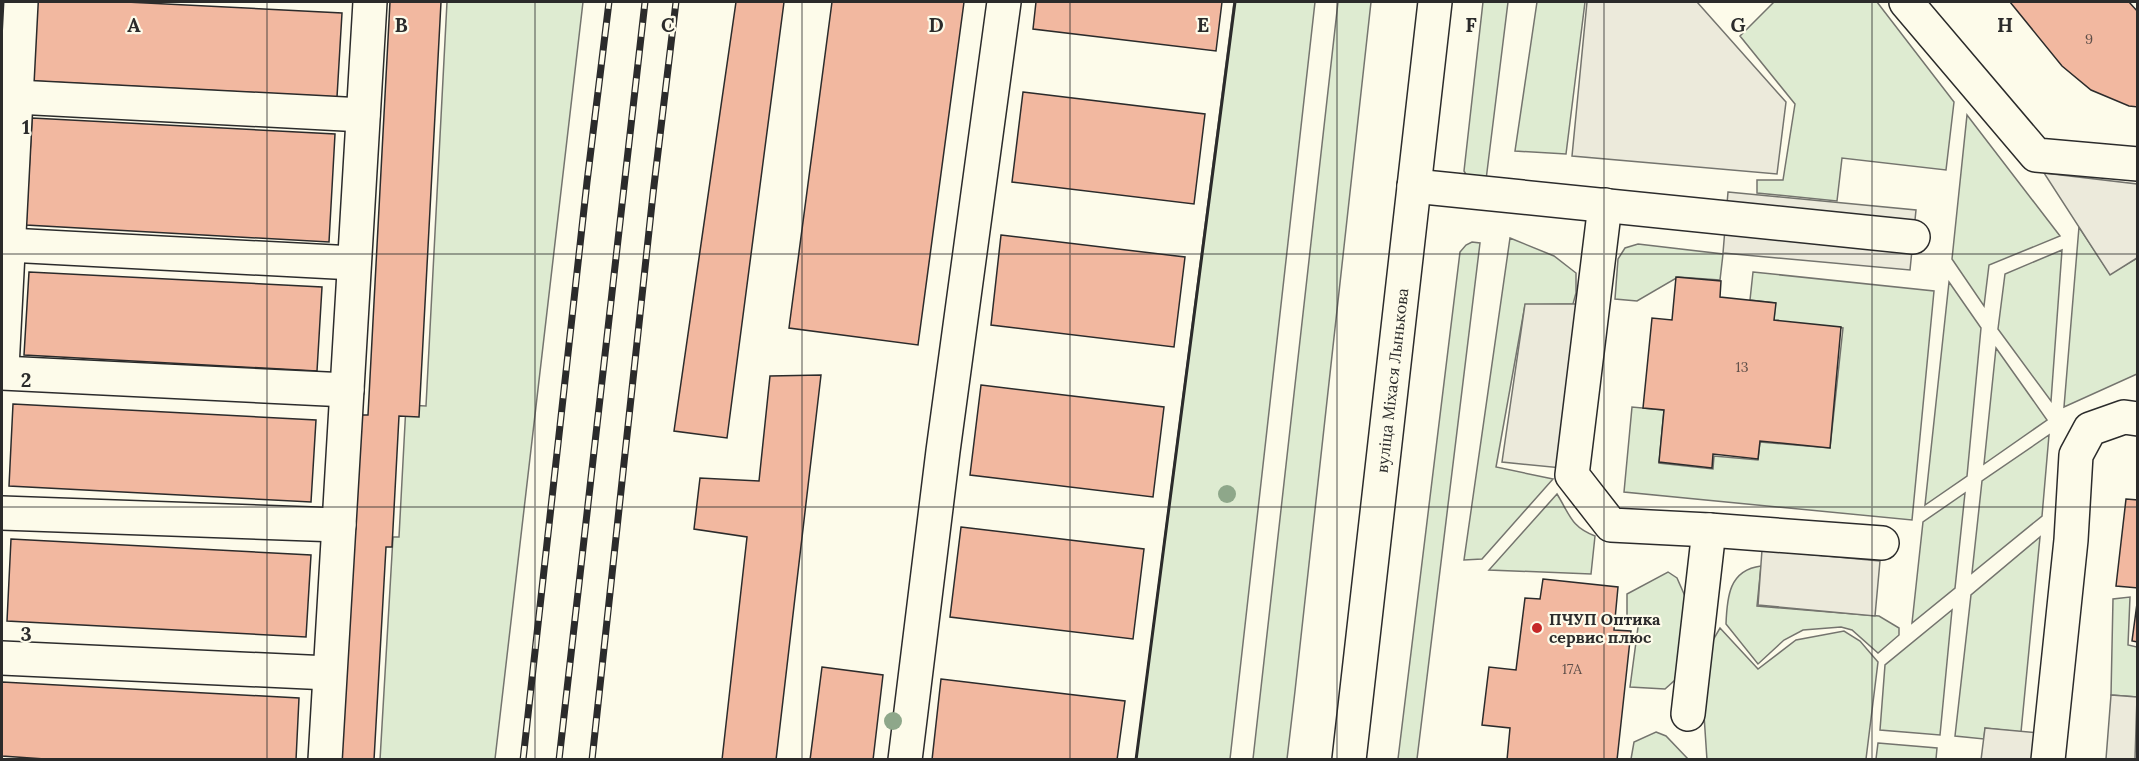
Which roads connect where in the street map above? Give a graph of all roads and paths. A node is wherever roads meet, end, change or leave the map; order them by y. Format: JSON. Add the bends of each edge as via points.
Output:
{"nodes":[{"id":1,"x":21,"y":2,"type":"edge"},
{"id":2,"x":370,"y":2,"type":"edge"},
{"id":3,"x":1004,"y":2,"type":"edge"},
{"id":4,"x":1435,"y":2,"type":"edge"},
{"id":5,"x":1906,"y":2,"type":"edge"},
{"id":6,"x":16,"y":97,"type":"junction"},
{"id":7,"x":363,"y":115,"type":"junction"},
{"id":8,"x":2138,"y":164,"type":"edge"},
{"id":9,"x":1414,"y":186,"type":"junction"},
{"id":10,"x":1605,"y":205,"type":"junction"},
{"id":11,"x":1913,"y":237,"type":"dead end"},
{"id":12,"x":8,"y":245,"type":"junction"},
{"id":13,"x":354,"y":263,"type":"junction"},
{"id":14,"x":2,"y":371,"type":"edge"},
{"id":15,"x":347,"y":390,"type":"junction"},
{"id":16,"x":2138,"y":419,"type":"edge"},
{"id":17,"x":2,"y":513,"type":"edge"},
{"id":18,"x":339,"y":525,"type":"junction"},
{"id":19,"x":1709,"y":530,"type":"junction"},
{"id":20,"x":1882,"y":543,"type":"dead end"},
{"id":21,"x":2,"y":658,"type":"edge"},
{"id":22,"x":329,"y":673,"type":"junction"},
{"id":23,"x":1689,"y":714,"type":"dead end"},
{"id":24,"x":325,"y":759,"type":"edge"},
{"id":25,"x":905,"y":759,"type":"edge"},
{"id":26,"x":1349,"y":759,"type":"edge"},
{"id":27,"x":2048,"y":759,"type":"edge"}],
"edges":[{"from":1,"to":6,"type":"street"},
{"from":2,"to":7,"type":"street"},
{"from":3,"to":25,"type":"street"},
{"from":4,"to":9,"type":"street","name":"вуліца Міхася Лынькова"},
{"from":5,"to":8,"type":"street","via":[[2036,155]]},
{"from":6,"to":7,"type":"street"},
{"from":6,"to":12,"type":"street"},
{"from":7,"to":13,"type":"street"},
{"from":9,"to":10,"type":"street"},
{"from":9,"to":26,"type":"street","name":"вуліца Міхася Лынькова"},
{"from":10,"to":11,"type":"street"},
{"from":10,"to":19,"type":"street","via":[[1572,475],[1611,525]]},
{"from":12,"to":13,"type":"street"},
{"from":12,"to":14,"type":"street"},
{"from":13,"to":15,"type":"street"},
{"from":14,"to":15,"type":"street"},
{"from":15,"to":18,"type":"street"},
{"from":16,"to":27,"type":"street","via":[[2124,417],[2090,429],[2076,455]]},
{"from":17,"to":18,"type":"street"},
{"from":18,"to":22,"type":"street"},
{"from":19,"to":20,"type":"street"},
{"from":19,"to":23,"type":"street"},
{"from":21,"to":22,"type":"street"},
{"from":22,"to":24,"type":"street"}]}
